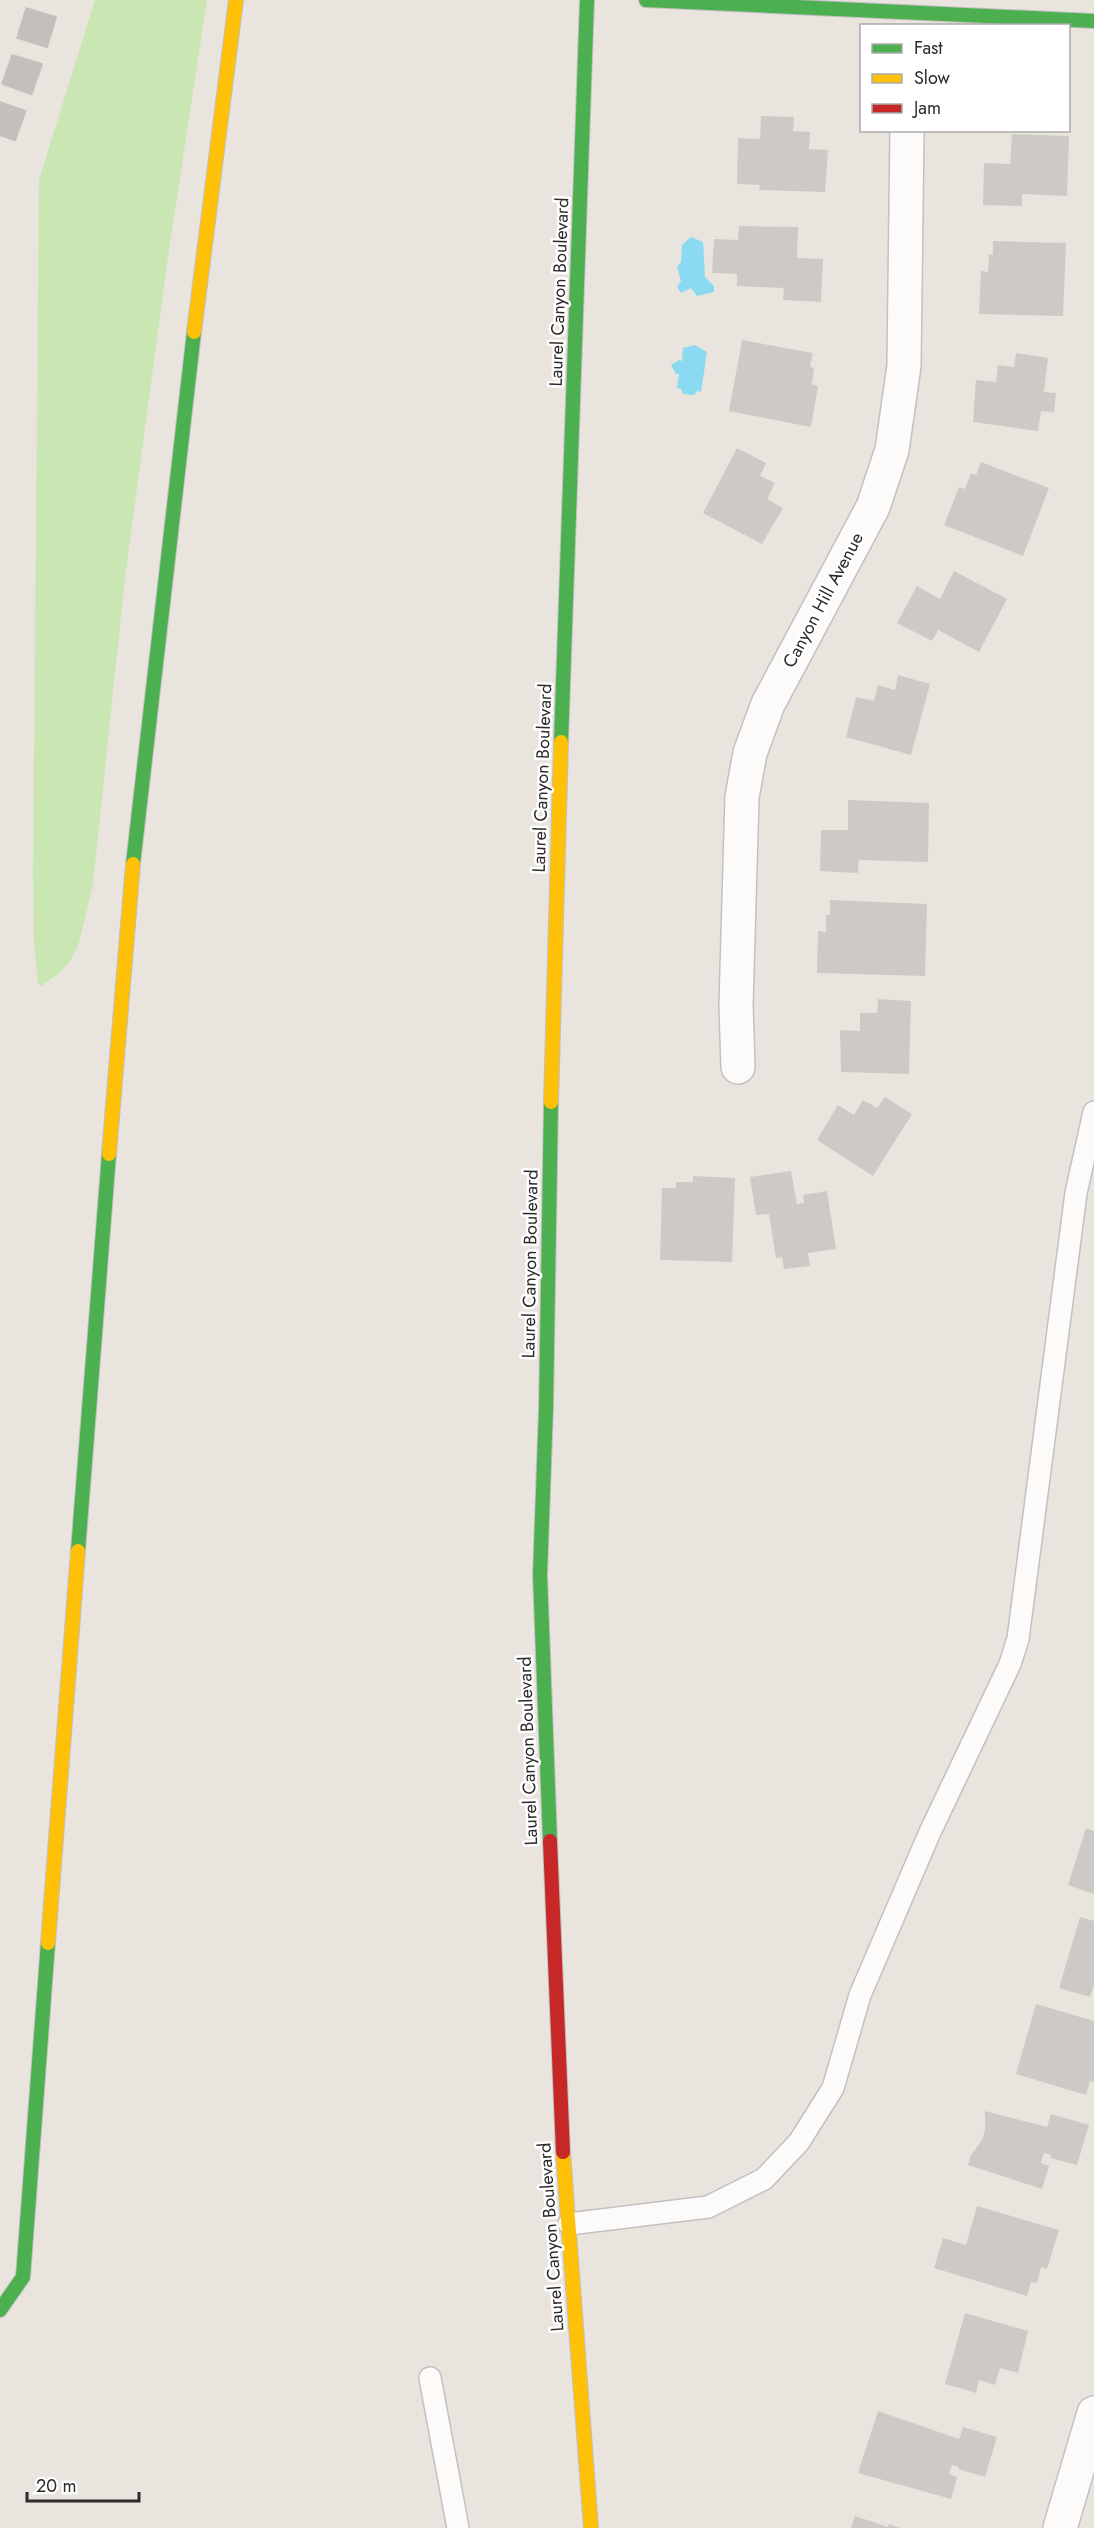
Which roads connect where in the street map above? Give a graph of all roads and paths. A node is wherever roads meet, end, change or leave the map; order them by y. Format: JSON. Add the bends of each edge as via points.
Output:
{"nodes":[{"id":1,"x":236,"y":0,"type":"edge"},
{"id":2,"x":587,"y":0,"type":"edge"},
{"id":3,"x":646,"y":0,"type":"edge"},
{"id":4,"x":909,"y":13,"type":"edge"},
{"id":5,"x":1094,"y":21,"type":"edge"},
{"id":6,"x":908,"y":132,"type":"edge"},
{"id":7,"x":738,"y":1067,"type":"dead end"},
{"id":8,"x":1094,"y":1112,"type":"edge"},
{"id":9,"x":569,"y":2224,"type":"junction"},
{"id":10,"x":0,"y":2310,"type":"edge"},
{"id":11,"x":430,"y":2378,"type":"dead end"},
{"id":12,"x":1094,"y":2413,"type":"edge"},
{"id":13,"x":458,"y":2528,"type":"edge"},
{"id":14,"x":591,"y":2528,"type":"edge"},
{"id":15,"x":1060,"y":2528,"type":"edge"}],
"edges":[{"from":1,"to":10,"type":"main road","via":[[127,913],[23,2277]]},
{"from":2,"to":9,"type":"main road","name":"Laurel Canyon Boulevard","via":[[555,898],[540,1575],[560,2119]]},
{"from":3,"to":4,"type":"main road"},
{"from":4,"to":5,"type":"main road"},
{"from":6,"to":7,"type":"street","name":"Canyon Hill Avenue","via":[[904,366],[892,450],[873,507],[768,704],[750,753],[742,797]]},
{"from":8,"to":9,"type":"lane","via":[[1076,1192],[1018,1639],[860,1995],[833,2088],[798,2142],[764,2179],[708,2207]]},
{"from":9,"to":14,"type":"main road","name":"Laurel Canyon Boulevard"},
{"from":11,"to":13,"type":"lane"},
{"from":12,"to":15,"type":"street"}]}
